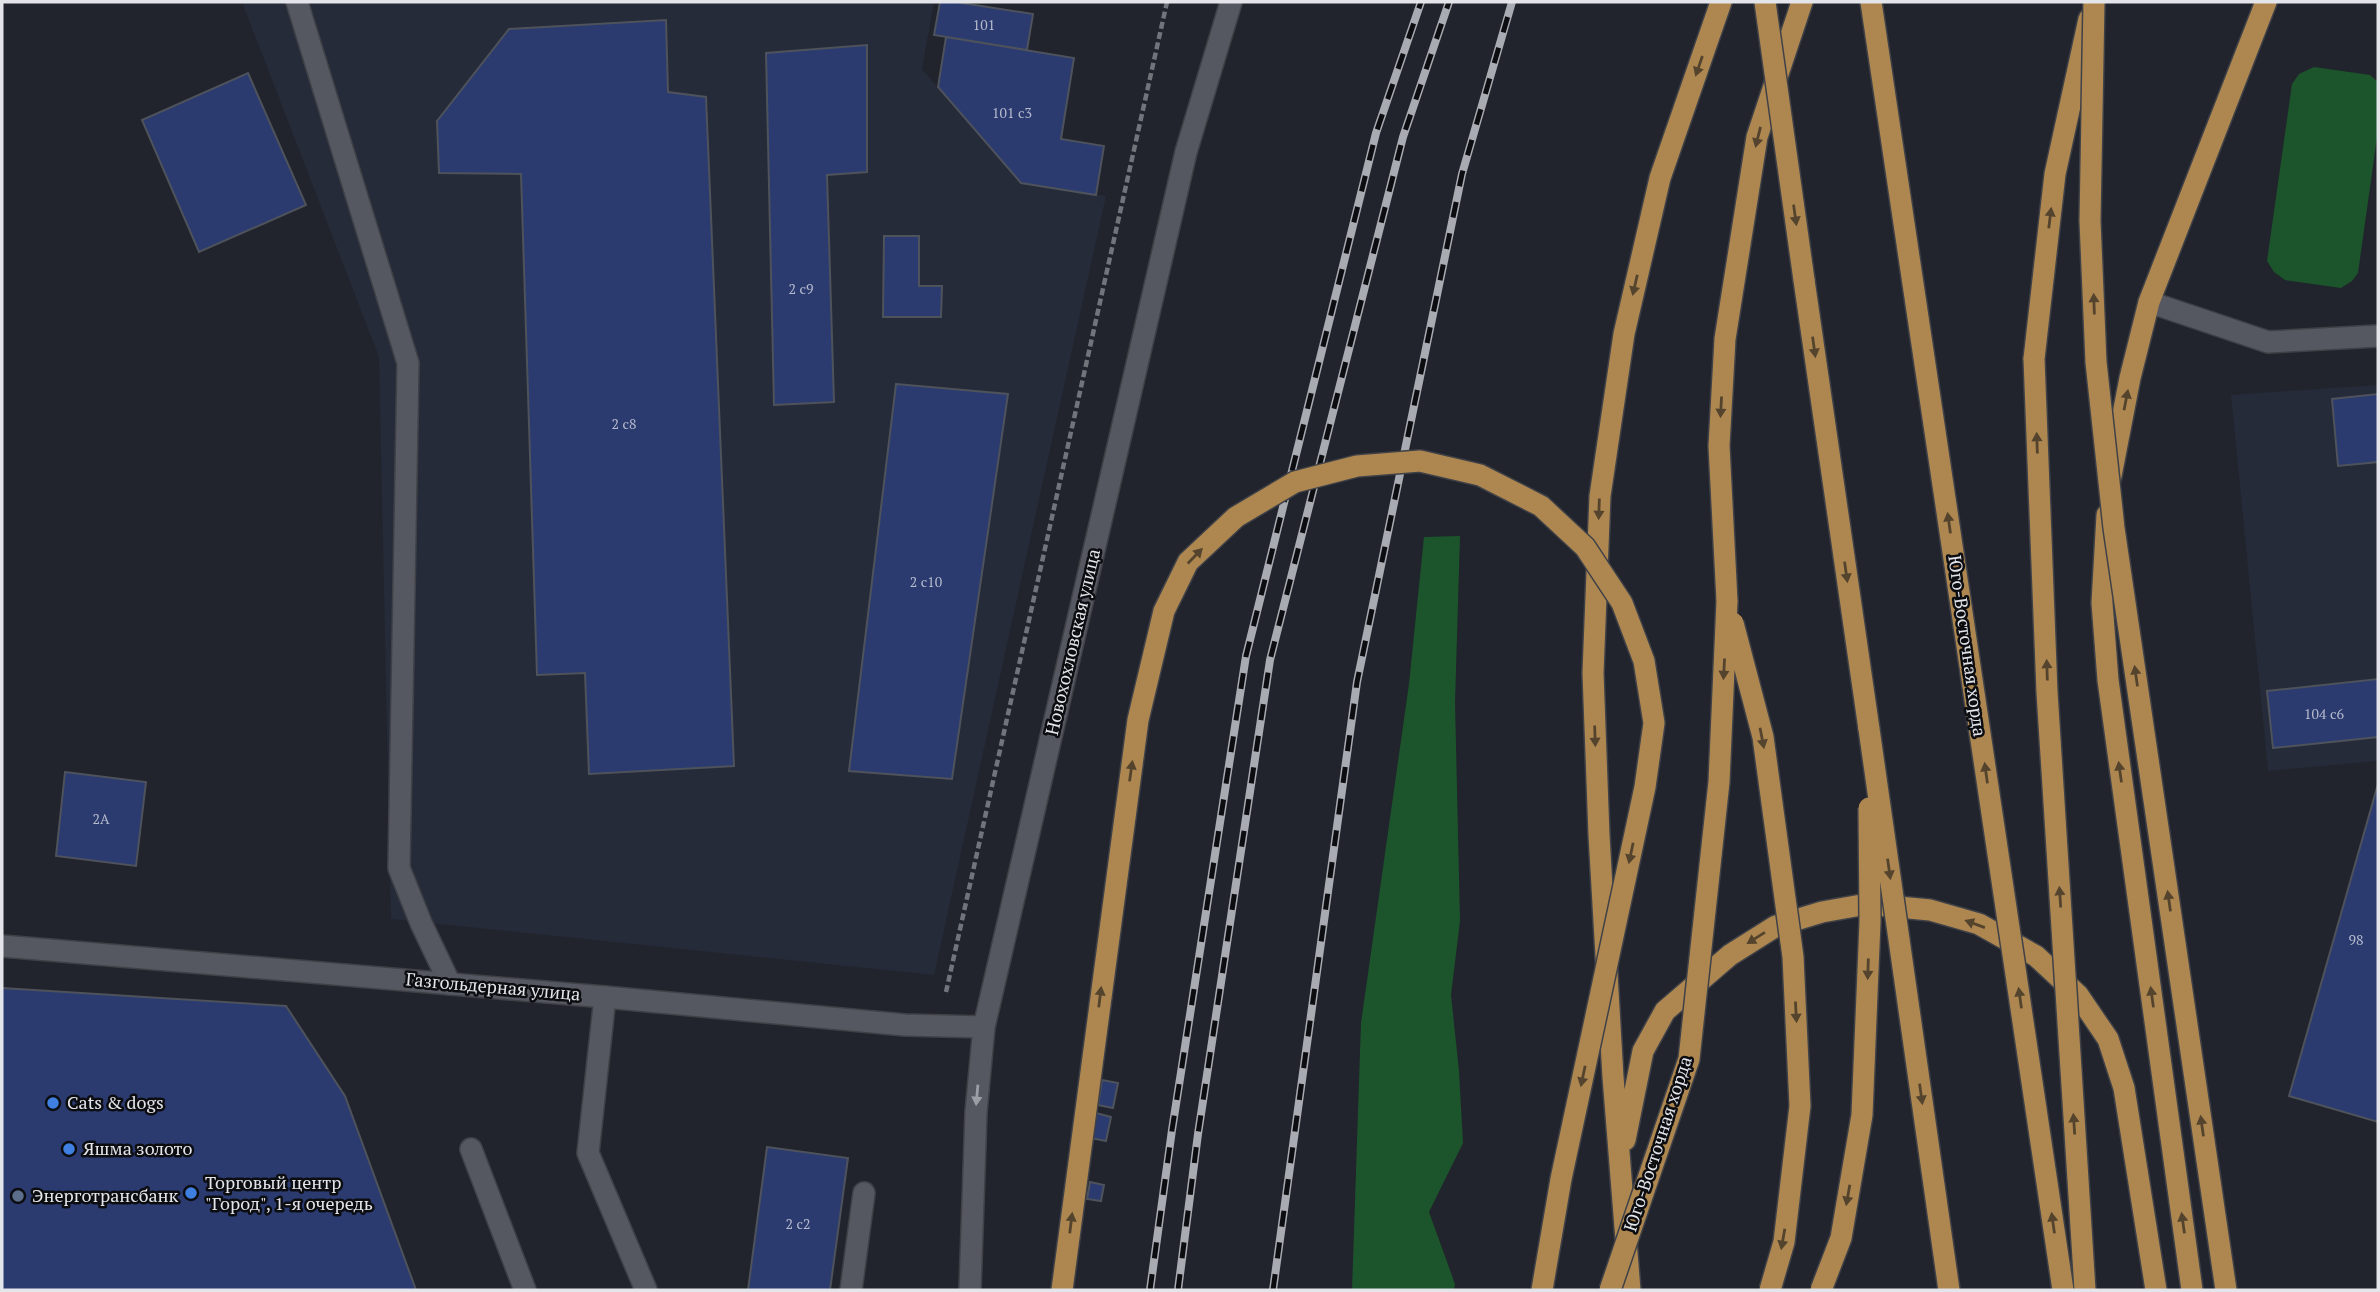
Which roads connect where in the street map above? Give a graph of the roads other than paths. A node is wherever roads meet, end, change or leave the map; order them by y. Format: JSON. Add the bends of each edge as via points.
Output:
{"nodes":[{"id":1,"x":297,"y":2,"type":"edge"},
{"id":2,"x":1231,"y":2,"type":"edge"},
{"id":3,"x":1721,"y":2,"type":"edge"},
{"id":4,"x":1766,"y":2,"type":"edge"},
{"id":5,"x":1802,"y":2,"type":"edge"},
{"id":6,"x":1871,"y":2,"type":"edge"},
{"id":7,"x":2093,"y":2,"type":"edge"},
{"id":8,"x":2266,"y":2,"type":"edge"},
{"id":9,"x":2149,"y":302,"type":"junction"},
{"id":10,"x":2378,"y":336,"type":"edge"},
{"id":11,"x":1727,"y":601,"type":"junction"},
{"id":12,"x":1869,"y":729,"type":"junction"},
{"id":13,"x":2,"y":946,"type":"edge"},
{"id":14,"x":450,"y":984,"type":"junction"},
{"id":15,"x":605,"y":997,"type":"junction"},
{"id":16,"x":984,"y":1027,"type":"junction"},
{"id":17,"x":471,"y":1149,"type":"dead end"},
{"id":18,"x":1620,"y":1166,"type":"junction"},
{"id":19,"x":864,"y":1194,"type":"dead end"},
{"id":20,"x":525,"y":1290,"type":"edge"},
{"id":21,"x":646,"y":1290,"type":"edge"},
{"id":22,"x":851,"y":1290,"type":"edge"},
{"id":23,"x":970,"y":1290,"type":"edge"},
{"id":24,"x":1062,"y":1290,"type":"edge"},
{"id":25,"x":1542,"y":1290,"type":"edge"},
{"id":26,"x":1610,"y":1290,"type":"edge"},
{"id":27,"x":1630,"y":1290,"type":"edge"},
{"id":28,"x":1770,"y":1290,"type":"edge"},
{"id":29,"x":1821,"y":1290,"type":"edge"},
{"id":30,"x":1949,"y":1290,"type":"edge"},
{"id":31,"x":2063,"y":1290,"type":"edge"},
{"id":32,"x":2085,"y":1290,"type":"edge"},
{"id":33,"x":2156,"y":1290,"type":"edge"},
{"id":34,"x":2193,"y":1290,"type":"edge"},
{"id":35,"x":2226,"y":1290,"type":"edge"}],
"edges":[{"from":1,"to":14,"type":"street","via":[[408,363],[399,869]]},
{"from":2,"to":16,"type":"street","name":"Новохохловская улица","via":[[1186,152]]},
{"from":3,"to":18,"type":"main road","one_way":true,"via":[[1660,178],[1623,334],[1600,496],[1592,673]]},
{"from":4,"to":12,"type":"main road","one_way":true,"bridge":true},
{"from":5,"to":11,"type":"main road","name":"Юго-Восточная хорда","one_way":true,"bridge":true,"via":[[1757,137],[1725,339],[1719,446]]},
{"from":31,"to":6,"type":"main road","name":"Юго-Восточная хорда","one_way":true,"bridge":true},
{"from":32,"to":7,"type":"main road","one_way":true,"bridge":true,"via":[[2048,692],[2034,359],[2055,174]]},
{"from":35,"to":7,"type":"main road","one_way":true,"bridge":true,"via":[[2114,528],[2098,375],[2090,221]]},
{"from":8,"to":9,"type":"main road"},
{"from":9,"to":10,"type":"street","via":[[2268,342]]},
{"from":34,"to":9,"type":"main road","one_way":true,"via":[[2108,680],[2102,604],[2109,487]]},
{"from":11,"to":26,"type":"main road","name":"Юго-Восточная хорда","one_way":true,"bridge":true,"via":[[1719,782],[1689,1059]]},
{"from":11,"to":28,"type":"main road","one_way":true,"bridge":true,"via":[[1763,737],[1793,957],[1800,1106],[1784,1241]]},
{"from":12,"to":29,"type":"main road","one_way":true,"bridge":true,"via":[[1870,922],[1862,1115],[1841,1238]]},
{"from":12,"to":30,"type":"main road","one_way":true,"bridge":true},
{"from":13,"to":14,"type":"street","name":"Газгольдерная улица"},
{"from":14,"to":15,"type":"street","name":"Газгольдерная улица"},
{"from":15,"to":16,"type":"street","name":"Газгольдерная улица","via":[[905,1025]]},
{"from":15,"to":21,"type":"street","via":[[588,1153]]},
{"from":16,"to":23,"type":"street","name":"Новохохловская улица","one_way":true},
{"from":17,"to":20,"type":"street"},
{"from":18,"to":27,"type":"main road"},
{"from":33,"to":18,"type":"main road","one_way":true,"bridge":true,"via":[[2124,1088],[2108,1039],[2078,995],[2036,956],[1979,924],[1930,910],[1867,904],[1822,912],[1776,926],[1730,955],[1665,1011],[1643,1051]]},
{"from":19,"to":22,"type":"street"},
{"from":24,"to":25,"type":"main road","one_way":true,"bridge":true,"via":[[1138,719],[1164,611],[1188,562],[1236,517],[1294,482],[1357,466],[1420,461],[1480,475],[1541,506],[1585,547],[1622,603],[1644,662],[1654,723]]}]}
